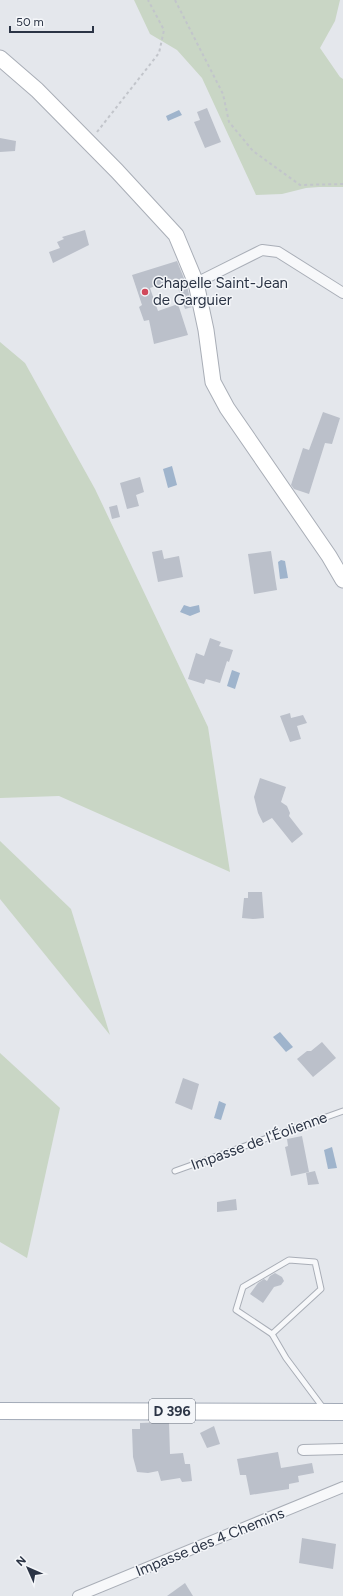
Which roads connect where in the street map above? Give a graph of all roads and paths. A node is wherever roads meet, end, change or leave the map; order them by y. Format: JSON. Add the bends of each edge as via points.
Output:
{"nodes":[{"id":1,"x":148,"y":0,"type":"edge"},
{"id":2,"x":175,"y":0,"type":"edge"},
{"id":3,"x":0,"y":58,"type":"edge"},
{"id":4,"x":89,"y":143,"type":"junction"},
{"id":5,"x":343,"y":184,"type":"edge"},
{"id":6,"x":196,"y":283,"type":"junction"},
{"id":7,"x":343,"y":293,"type":"edge"},
{"id":8,"x":343,"y":580,"type":"edge"},
{"id":9,"x":343,"y":1110,"type":"edge"},
{"id":10,"x":176,"y":1171,"type":"dead end"},
{"id":11,"x":272,"y":1334,"type":"junction"},
{"id":12,"x":0,"y":1411,"type":"edge"},
{"id":13,"x":326,"y":1411,"type":"junction"},
{"id":14,"x":343,"y":1412,"type":"edge"},
{"id":15,"x":343,"y":1449,"type":"edge"},
{"id":16,"x":303,"y":1450,"type":"dead end"},
{"id":17,"x":343,"y":1487,"type":"edge"},
{"id":18,"x":78,"y":1596,"type":"edge"}],
"edges":[{"from":1,"to":4,"type":"path","via":[[164,30],[160,54]]},
{"from":2,"to":5,"type":"path","via":[[223,94],[229,122],[253,151],[300,185]]},
{"from":3,"to":4,"type":"street"},
{"from":4,"to":6,"type":"street","via":[[176,235]]},
{"from":6,"to":7,"type":"street","via":[[262,250],[278,252]]},
{"from":6,"to":8,"type":"street","via":[[213,382],[227,408]]},
{"from":9,"to":10,"type":"lane","name":"Impasse de l'Éolienne"},
{"from":11,"to":11,"type":"lane","via":[[236,1310],[242,1287],[289,1260],[315,1262],[321,1289]]},
{"from":11,"to":13,"type":"lane","via":[[286,1358]]},
{"from":12,"to":13,"type":"main road","number":"D 396"},
{"from":13,"to":14,"type":"main road","number":"D 396"},
{"from":15,"to":16,"type":"street"},
{"from":17,"to":18,"type":"street","name":"Impasse des 4 Chemins"}]}
